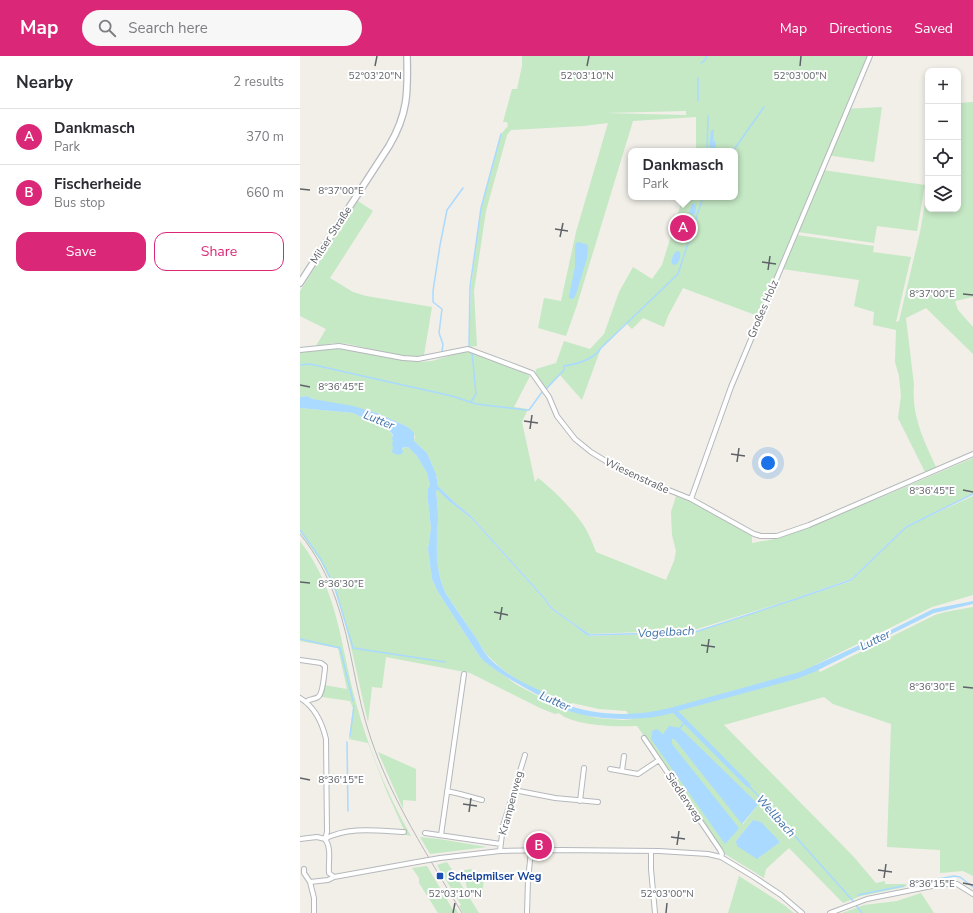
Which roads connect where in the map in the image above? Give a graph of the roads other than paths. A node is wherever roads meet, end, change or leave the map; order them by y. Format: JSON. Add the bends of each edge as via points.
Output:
{"nodes":[{"id":1,"x":407,"y":56,"type":"edge"},
{"id":2,"x":870,"y":56,"type":"edge"},
{"id":3,"x":300,"y":283,"type":"edge"},
{"id":4,"x":300,"y":350,"type":"edge"},
{"id":5,"x":973,"y":454,"type":"edge"},
{"id":6,"x":691,"y":500,"type":"junction"},
{"id":7,"x":300,"y":660,"type":"edge"},
{"id":8,"x":464,"y":674,"type":"dead end"},
{"id":9,"x":300,"y":698,"type":"edge"},
{"id":10,"x":306,"y":702,"type":"junction"},
{"id":11,"x":644,"y":738,"type":"dead end"},
{"id":12,"x":525,"y":755,"type":"dead end"},
{"id":13,"x":624,"y":756,"type":"dead end"},
{"id":14,"x":658,"y":760,"type":"junction"},
{"id":15,"x":584,"y":768,"type":"dead end"},
{"id":16,"x":610,"y":769,"type":"dead end"},
{"id":17,"x":622,"y":771,"type":"junction"},
{"id":18,"x":514,"y":790,"type":"junction"},
{"id":19,"x":447,"y":791,"type":"junction"},
{"id":20,"x":482,"y":800,"type":"dead end"},
{"id":21,"x":580,"y":801,"type":"junction"},
{"id":22,"x":598,"y":802,"type":"dead end"},
{"id":23,"x":404,"y":832,"type":"dead end"},
{"id":24,"x":424,"y":833,"type":"dead end"},
{"id":25,"x":441,"y":835,"type":"junction"},
{"id":26,"x":300,"y":839,"type":"edge"},
{"id":27,"x":325,"y":839,"type":"junction"},
{"id":28,"x":501,"y":844,"type":"junction"},
{"id":29,"x":500,"y":851,"type":"junction"},
{"id":30,"x":531,"y":851,"type":"junction"},
{"id":31,"x":651,"y":851,"type":"junction"},
{"id":32,"x":721,"y":857,"type":"junction"},
{"id":33,"x":304,"y":869,"type":"dead end"},
{"id":34,"x":334,"y":877,"type":"junction"},
{"id":35,"x":310,"y":882,"type":"junction"},
{"id":36,"x":973,"y":894,"type":"edge"},
{"id":37,"x":314,"y":913,"type":"edge"},
{"id":38,"x":527,"y":913,"type":"edge"},
{"id":39,"x":655,"y":913,"type":"edge"},
{"id":40,"x":802,"y":913,"type":"edge"},
{"id":41,"x":830,"y":913,"type":"edge"}],
"edges":[{"from":1,"to":3,"type":"main road","name":"Milser Straße","via":[[408,85],[405,110],[399,129]]},
{"from":2,"to":6,"type":"street","name":"Großes Holz","via":[[731,388]]},
{"from":4,"to":6,"type":"street","name":"Wiesenstraße","via":[[339,346],[418,359],[473,350],[532,373],[557,416],[575,439],[591,452],[622,471]]},
{"from":5,"to":6,"type":"street","name":"Wiesenstraße","via":[[823,519],[777,536],[754,534]]},
{"from":7,"to":10,"type":"street","via":[[325,666],[321,694],[318,698]]},
{"from":8,"to":19,"type":"street"},
{"from":9,"to":10,"type":"street"},
{"from":10,"to":27,"type":"street","via":[[321,722],[326,739]]},
{"from":11,"to":14,"type":"street","name":"Siedlerweg"},
{"from":12,"to":18,"type":"street","name":"Krampenweg"},
{"from":13,"to":17,"type":"street"},
{"from":14,"to":17,"type":"street","via":[[638,774]]},
{"from":14,"to":32,"type":"street","name":"Siedlerweg","via":[[720,850]]},
{"from":15,"to":21,"type":"street"},
{"from":16,"to":17,"type":"street"},
{"from":18,"to":21,"type":"street"},
{"from":18,"to":28,"type":"street","name":"Krampenweg","via":[[502,826]]},
{"from":19,"to":20,"type":"street"},
{"from":19,"to":25,"type":"street"},
{"from":21,"to":22,"type":"street"},
{"from":23,"to":27,"type":"street","via":[[362,830],[334,834]]},
{"from":24,"to":25,"type":"street"},
{"from":25,"to":28,"type":"street"},
{"from":26,"to":27,"type":"street"},
{"from":27,"to":34,"type":"street","via":[[328,842],[329,873]]},
{"from":28,"to":29,"type":"street","name":"Krampenweg"},
{"from":29,"to":30,"type":"street"},
{"from":29,"to":34,"type":"street","bridge":true,"via":[[440,858]]},
{"from":30,"to":31,"type":"street"},
{"from":30,"to":38,"type":"street"},
{"from":31,"to":32,"type":"street","via":[[701,853]]},
{"from":31,"to":39,"type":"street"},
{"from":32,"to":40,"type":"street","via":[[771,888]]},
{"from":33,"to":35,"type":"street"},
{"from":34,"to":35,"type":"street"},
{"from":35,"to":37,"type":"street"},
{"from":36,"to":41,"type":"street","via":[[957,884],[942,884],[860,901]]}]}
